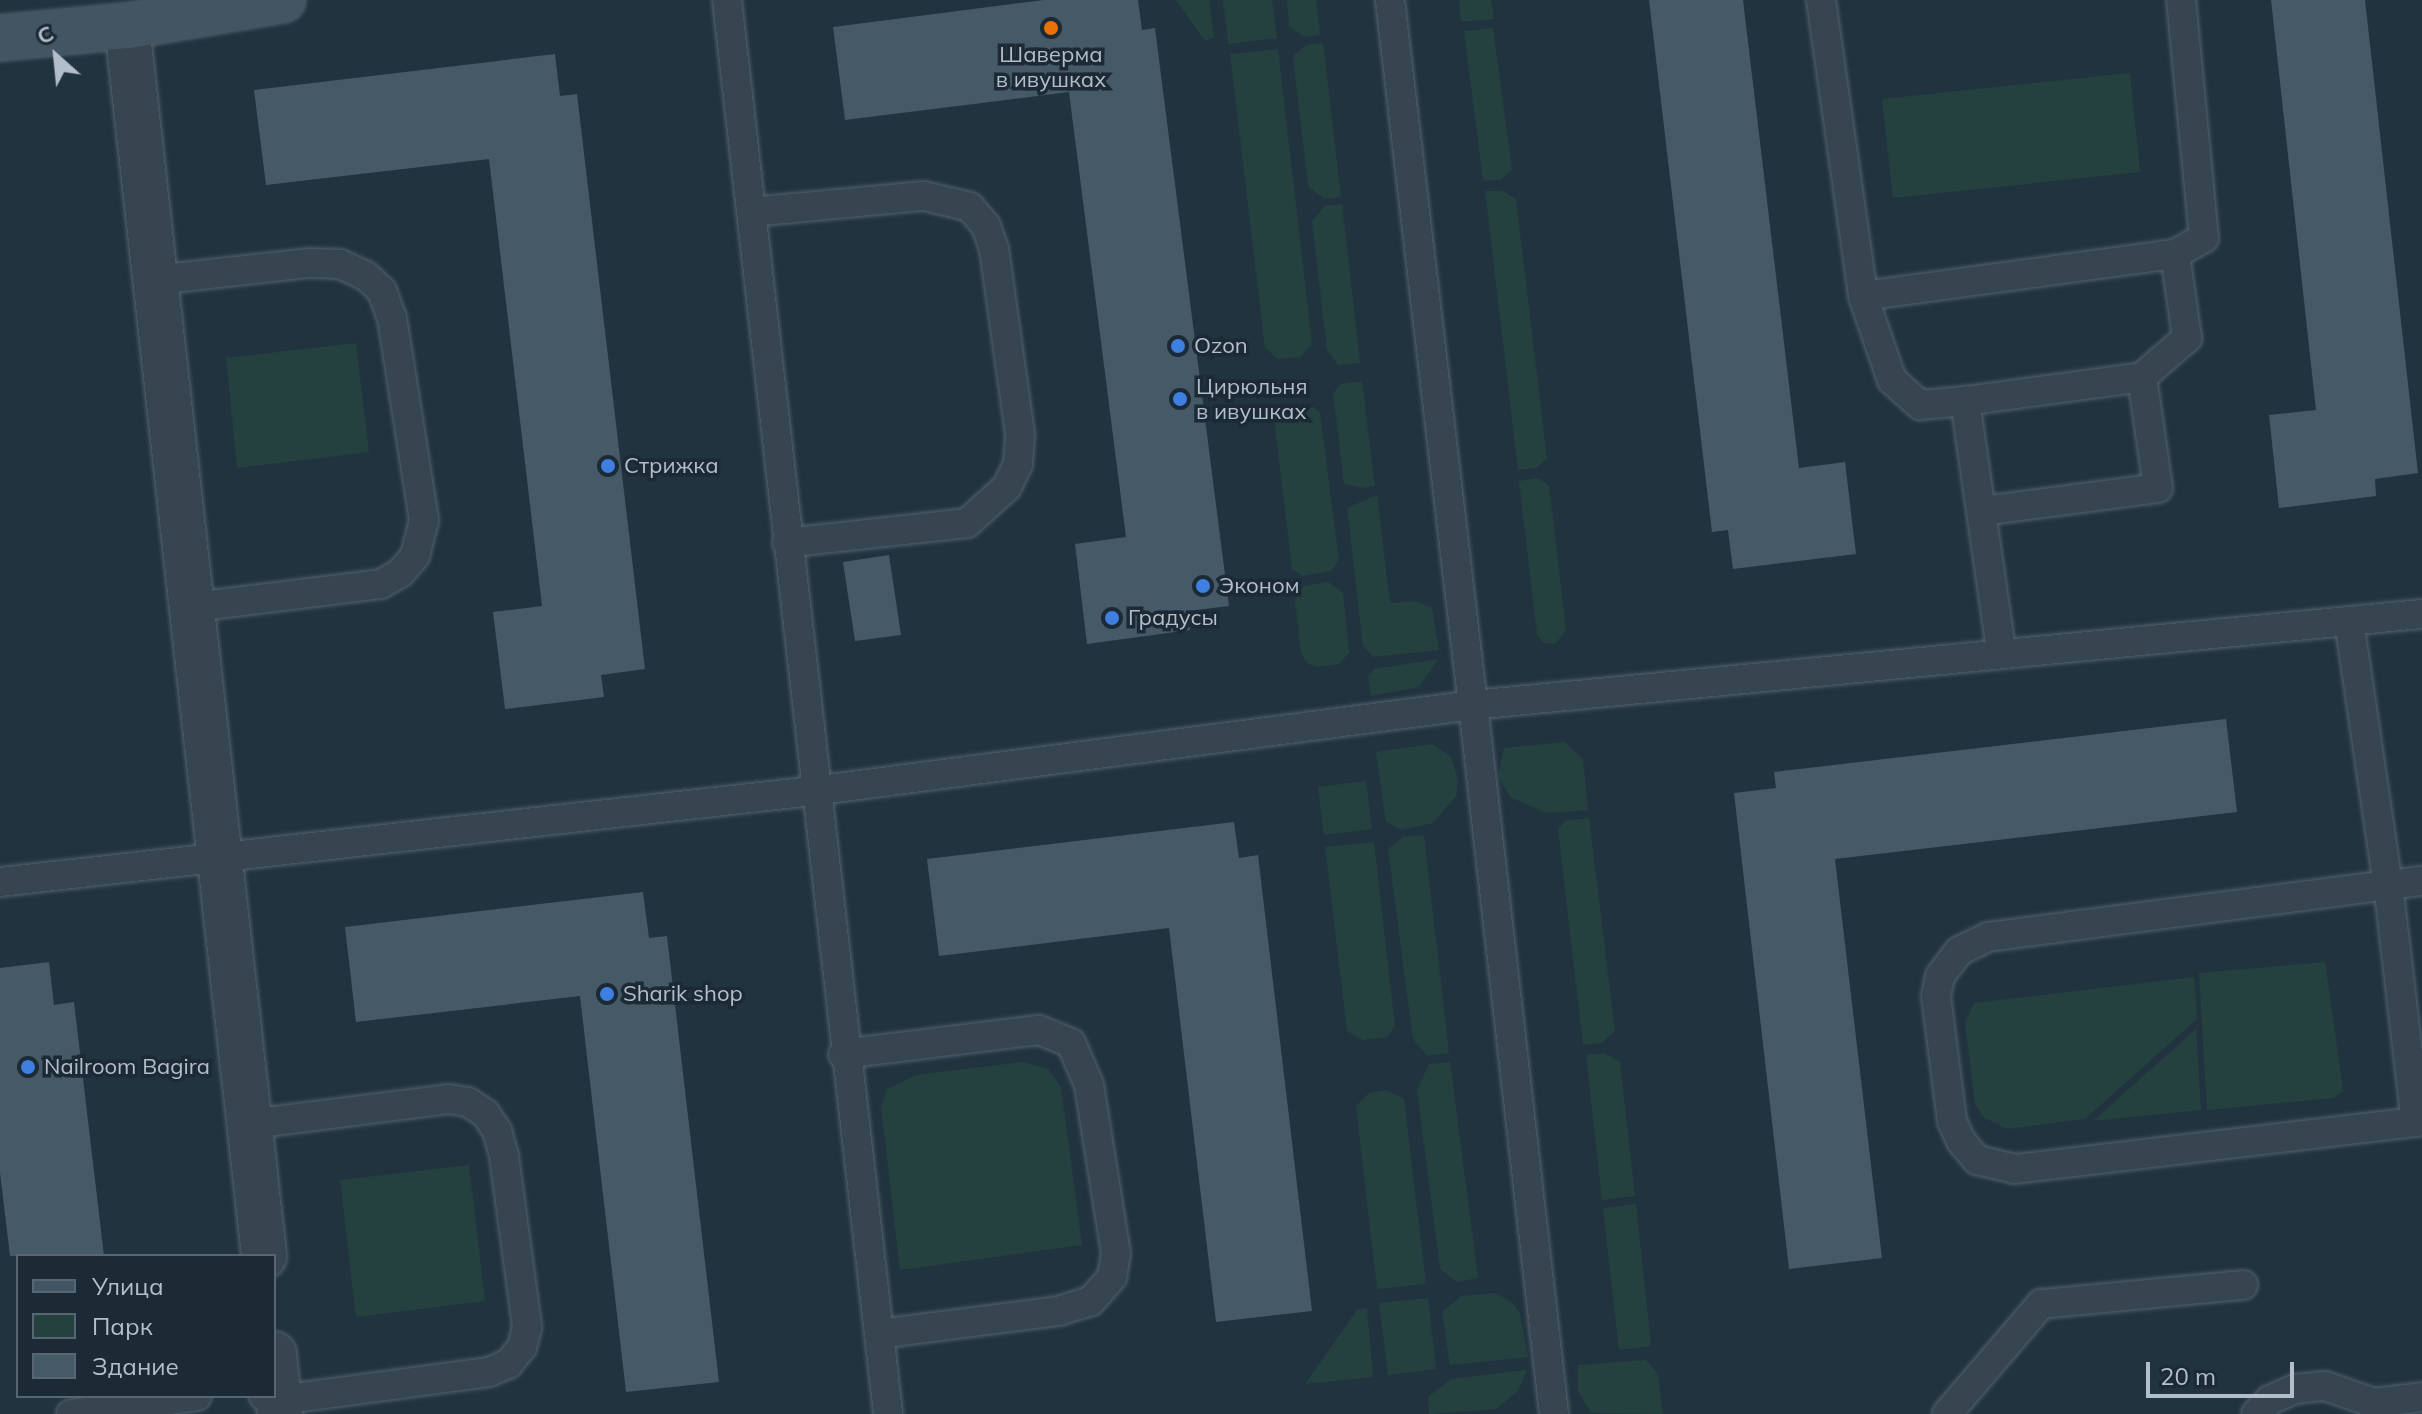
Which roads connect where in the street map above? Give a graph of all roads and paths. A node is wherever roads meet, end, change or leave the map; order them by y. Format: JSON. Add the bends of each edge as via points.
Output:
{"nodes":[{"id":1,"x":283,"y":0,"type":"edge"},
{"id":2,"x":727,"y":0,"type":"edge"},
{"id":3,"x":1390,"y":0,"type":"edge"},
{"id":4,"x":1821,"y":0,"type":"edge"},
{"id":5,"x":2181,"y":0,"type":"edge"},
{"id":6,"x":127,"y":26,"type":"junction"},
{"id":7,"x":0,"y":38,"type":"edge"},
{"id":8,"x":751,"y":212,"type":"junction"},
{"id":9,"x":2175,"y":254,"type":"junction"},
{"id":10,"x":155,"y":280,"type":"junction"},
{"id":11,"x":1863,"y":296,"type":"junction"},
{"id":12,"x":2142,"y":377,"type":"junction"},
{"id":13,"x":1965,"y":401,"type":"junction"},
{"id":14,"x":1982,"y":511,"type":"junction"},
{"id":15,"x":787,"y":543,"type":"junction"},
{"id":16,"x":193,"y":607,"type":"junction"},
{"id":17,"x":2422,"y":614,"type":"edge"},
{"id":18,"x":2349,"y":621,"type":"junction"},
{"id":19,"x":2001,"y":650,"type":"junction"},
{"id":20,"x":1473,"y":705,"type":"junction"},
{"id":21,"x":813,"y":791,"type":"junction"},
{"id":22,"x":221,"y":854,"type":"junction"},
{"id":23,"x":2422,"y":881,"type":"edge"},
{"id":24,"x":0,"y":882,"type":"edge"},
{"id":25,"x":2388,"y":885,"type":"junction"},
{"id":26,"x":843,"y":1054,"type":"junction"},
{"id":27,"x":2419,"y":1122,"type":"edge"},
{"id":28,"x":251,"y":1124,"type":"junction"},
{"id":29,"x":264,"y":1254,"type":"edge"},
{"id":30,"x":2243,"y":1285,"type":"dead end"},
{"id":31,"x":880,"y":1334,"type":"junction"},
{"id":32,"x":2422,"y":1397,"type":"edge"},
{"id":33,"x":183,"y":1398,"type":"edge"},
{"id":34,"x":274,"y":1403,"type":"edge"},
{"id":35,"x":2374,"y":1408,"type":"edge"},
{"id":36,"x":71,"y":1414,"type":"edge"},
{"id":37,"x":888,"y":1414,"type":"edge"},
{"id":38,"x":1554,"y":1414,"type":"edge"},
{"id":39,"x":1947,"y":1414,"type":"edge"},
{"id":40,"x":2256,"y":1414,"type":"edge"}],
"edges":[{"from":1,"to":6,"type":"street"},
{"from":2,"to":8,"type":"lane"},
{"from":3,"to":20,"type":"lane"},
{"from":4,"to":11,"type":"lane"},
{"from":5,"to":9,"type":"lane","via":[[2204,238]]},
{"from":6,"to":7,"type":"street"},
{"from":6,"to":10,"type":"street"},
{"from":8,"to":15,"type":"lane"},
{"from":8,"to":15,"type":"lane","via":[[924,196],[970,207],[986,226],[994,249],[1020,435],[1018,464],[1007,487],[967,523]]},
{"from":9,"to":11,"type":"lane"},
{"from":9,"to":12,"type":"lane","via":[[2187,338]]},
{"from":10,"to":16,"type":"street"},
{"from":10,"to":16,"type":"lane","via":[[310,263],[340,264],[366,276],[382,291],[392,318],[424,520],[415,556],[381,584]]},
{"from":11,"to":13,"type":"lane","via":[[1892,380],[1920,405]]},
{"from":12,"to":13,"type":"lane"},
{"from":12,"to":14,"type":"lane","via":[[2158,488]]},
{"from":13,"to":14,"type":"lane"},
{"from":14,"to":19,"type":"lane"},
{"from":15,"to":21,"type":"lane"},
{"from":16,"to":22,"type":"street"},
{"from":17,"to":18,"type":"lane"},
{"from":18,"to":19,"type":"lane"},
{"from":18,"to":25,"type":"lane"},
{"from":19,"to":20,"type":"lane"},
{"from":20,"to":21,"type":"lane"},
{"from":20,"to":38,"type":"lane"},
{"from":21,"to":22,"type":"lane"},
{"from":21,"to":26,"type":"lane"},
{"from":22,"to":24,"type":"lane"},
{"from":22,"to":28,"type":"street"},
{"from":23,"to":25,"type":"lane"},
{"from":25,"to":27,"type":"lane"},
{"from":25,"to":27,"type":"lane","via":[[1988,937],[1946,964],[1936,996],[1938,1019],[1952,1121],[1977,1160],[1998,1169]]},
{"from":26,"to":31,"type":"lane"},
{"from":26,"to":31,"type":"lane","via":[[1039,1030],[1071,1043],[1089,1085],[1116,1253],[1112,1277],[1091,1301],[1059,1311]]},
{"from":28,"to":29,"type":"street"},
{"from":28,"to":34,"type":"lane","via":[[448,1099],[468,1102],[485,1113],[504,1156],[527,1327],[522,1347],[508,1364],[489,1372]]},
{"from":30,"to":39,"type":"lane","via":[[2041,1304]]},
{"from":31,"to":37,"type":"lane"},
{"from":32,"to":35,"type":"lane"},
{"from":33,"to":36,"type":"lane"},
{"from":35,"to":40,"type":"lane","via":[[2325,1386],[2295,1389],[2270,1400]]}]}
